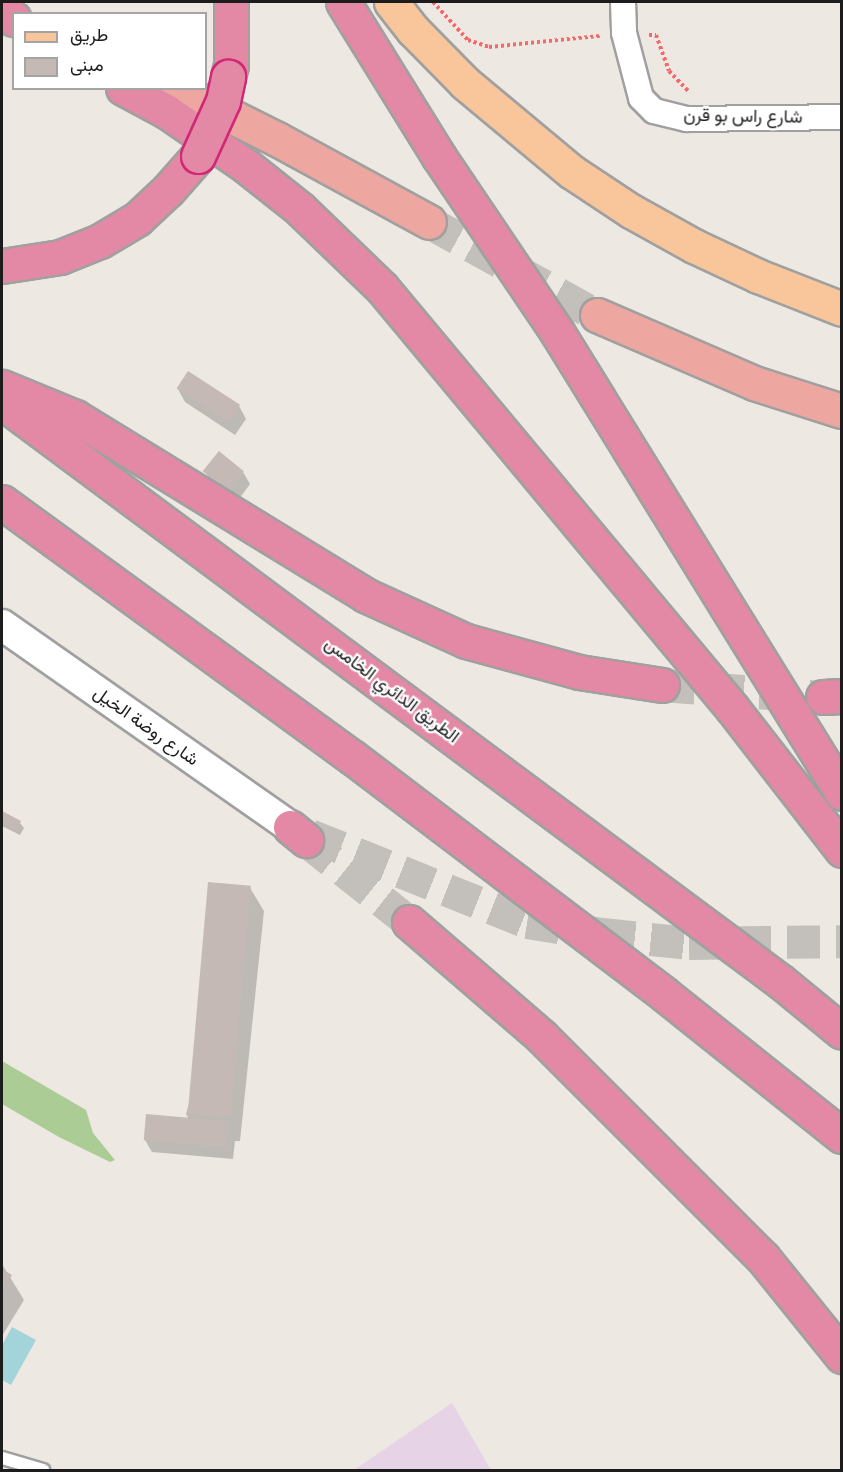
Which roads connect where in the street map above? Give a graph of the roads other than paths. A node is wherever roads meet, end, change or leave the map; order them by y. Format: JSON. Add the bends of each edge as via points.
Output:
{"nodes":[{"id":1,"x":231,"y":2,"type":"edge"},
{"id":2,"x":344,"y":2,"type":"edge"},
{"id":3,"x":391,"y":2,"type":"edge"},
{"id":4,"x":623,"y":2,"type":"edge"},
{"id":5,"x":127,"y":90,"type":"edge"},
{"id":6,"x":179,"y":90,"type":"edge"},
{"id":7,"x":842,"y":117,"type":"edge"},
{"id":8,"x":429,"y":222,"type":"tunnel mouth"},
{"id":9,"x":2,"y":266,"type":"edge"},
{"id":10,"x":842,"y":309,"type":"edge"},
{"id":11,"x":597,"y":315,"type":"tunnel mouth"},
{"id":12,"x":2,"y":387,"type":"edge"},
{"id":13,"x":2,"y":402,"type":"edge"},
{"id":14,"x":842,"y":411,"type":"edge"},
{"id":15,"x":2,"y":502,"type":"edge"},
{"id":16,"x":2,"y":626,"type":"edge"},
{"id":17,"x":662,"y":685,"type":"tunnel mouth"},
{"id":18,"x":842,"y":794,"type":"edge"},
{"id":19,"x":302,"y":834,"type":"tunnel mouth"},
{"id":20,"x":842,"y":850,"type":"edge"},
{"id":21,"x":409,"y":921,"type":"tunnel mouth"},
{"id":22,"x":842,"y":1032,"type":"edge"},
{"id":23,"x":842,"y":1136,"type":"edge"},
{"id":24,"x":842,"y":1356,"type":"edge"},
{"id":25,"x":2,"y":1458,"type":"edge"},
{"id":26,"x":43,"y":1470,"type":"edge"}],
"edges":[{"from":1,"to":9,"type":"highway","bridge":true,"via":[[231,65],[223,101],[198,156],[137,219],[100,241],[60,257]]},
{"from":2,"to":18,"type":"highway","via":[[439,157],[557,332]]},
{"from":3,"to":10,"type":"main road","via":[[465,83],[572,172],[694,246]]},
{"from":4,"to":7,"type":"street","name":"شارع راس بو قرن","via":[[624,33],[640,98],[654,111],[687,118]]},
{"from":5,"to":20,"type":"highway","via":[[166,111],[246,166],[300,210],[382,288],[724,699]]},
{"from":6,"to":8,"type":"highway"},
{"from":11,"to":14,"type":"highway","via":[[754,383]]},
{"from":12,"to":17,"type":"highway","via":[[75,417],[365,595],[466,641],[579,672]]},
{"from":13,"to":22,"type":"highway","name":"الطريق الدائري الخامس","via":[[780,981]]},
{"from":15,"to":23,"type":"highway","via":[[362,765]]},
{"from":16,"to":19,"type":"street","name":"شارع روضة الخيل"},
{"from":21,"to":24,"type":"highway","via":[[542,1037],[755,1249]]},
{"from":25,"to":26,"type":"lane"}]}
